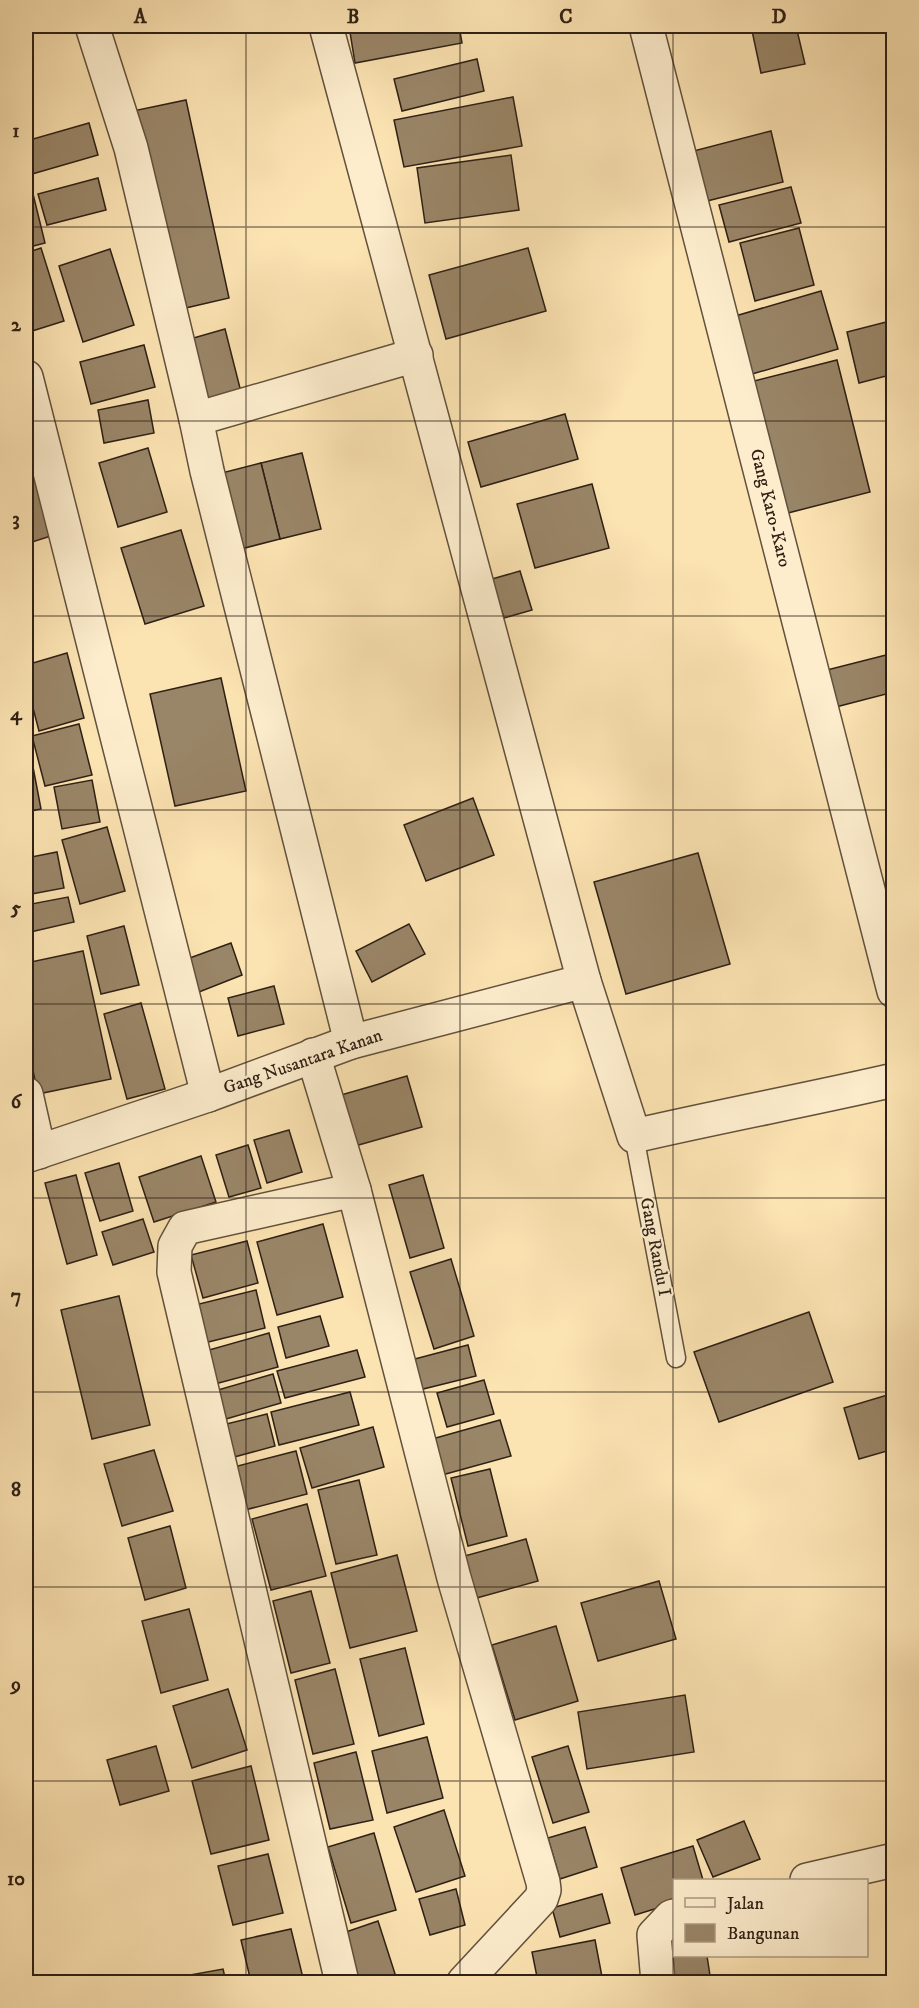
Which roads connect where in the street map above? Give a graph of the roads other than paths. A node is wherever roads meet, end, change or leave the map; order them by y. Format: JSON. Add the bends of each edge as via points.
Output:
{"nodes":[{"id":1,"x":92,"y":26,"type":"edge"},
{"id":2,"x":326,"y":26,"type":"edge"},
{"id":3,"x":646,"y":26,"type":"edge"},
{"id":4,"x":416,"y":355,"type":"junction"},
{"id":5,"x":26,"y":376,"type":"edge"},
{"id":6,"x":196,"y":419,"type":"junction"},
{"id":7,"x":584,"y":981,"type":"junction"},
{"id":8,"x":894,"y":991,"type":"edge"},
{"id":9,"x":351,"y":1042,"type":"junction"},
{"id":10,"x":313,"y":1055,"type":"junction"},
{"id":11,"x":894,"y":1080,"type":"edge"},
{"id":12,"x":26,"y":1094,"type":"edge"},
{"id":13,"x":208,"y":1095,"type":"junction"},
{"id":14,"x":634,"y":1136,"type":"junction"},
{"id":15,"x":32,"y":1154,"type":"edge"},
{"id":16,"x":354,"y":1190,"type":"junction"},
{"id":17,"x":676,"y":1358,"type":"dead end"},
{"id":18,"x":894,"y":1860,"type":"edge"},
{"id":19,"x":815,"y":1879,"type":"edge"},
{"id":20,"x":673,"y":1916,"type":"edge"},
{"id":21,"x":342,"y":1983,"type":"edge"},
{"id":22,"x":464,"y":1983,"type":"edge"},
{"id":23,"x":658,"y":1983,"type":"edge"}],
"edges":[{"from":1,"to":6,"type":"street","via":[[131,148]]},
{"from":2,"to":4,"type":"street"},
{"from":3,"to":8,"type":"street","name":"Gang Karo-Karo"},
{"from":4,"to":6,"type":"street"},
{"from":4,"to":7,"type":"street"},
{"from":5,"to":13,"type":"street"},
{"from":6,"to":9,"type":"street"},
{"from":7,"to":9,"type":"street","name":"Gang Nusantara Kanan"},
{"from":7,"to":14,"type":"street"},
{"from":9,"to":10,"type":"street","name":"Gang Nusantara Kanan"},
{"from":10,"to":13,"type":"street","name":"Gang Nusantara Kanan"},
{"from":10,"to":16,"type":"street"},
{"from":11,"to":14,"type":"street"},
{"from":12,"to":15,"type":"street"},
{"from":13,"to":15,"type":"street","name":"Gang Nusantara Kanan"},
{"from":14,"to":17,"type":"lane","name":"Gang Randu I"},
{"from":16,"to":21,"type":"street","via":[[185,1228],[175,1246],[174,1272]]},
{"from":16,"to":22,"type":"street","via":[[454,1578],[543,1882],[541,1899]]},
{"from":18,"to":19,"type":"street"},
{"from":20,"to":23,"type":"street","via":[[654,1935]]}]}
